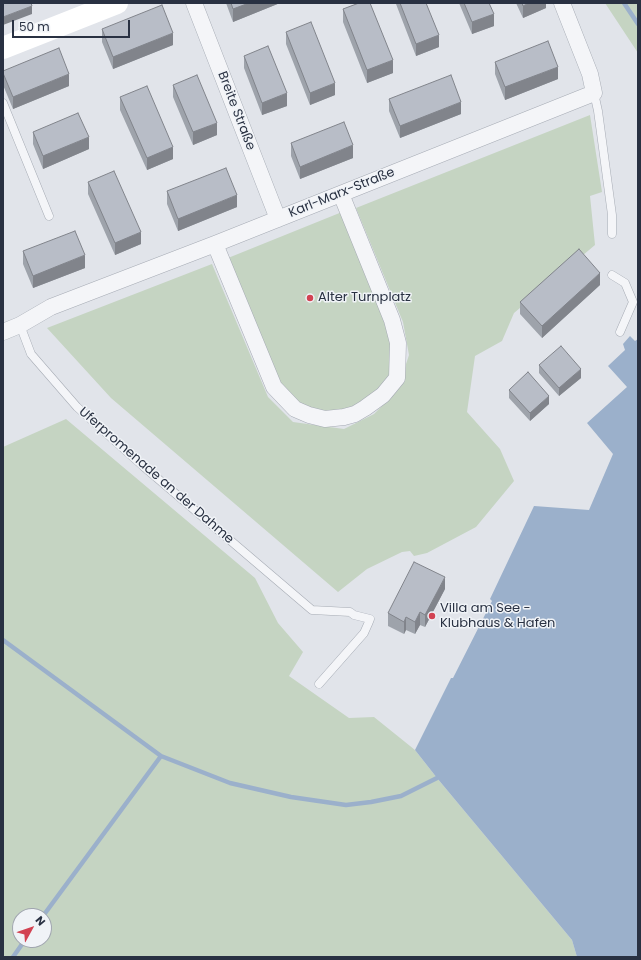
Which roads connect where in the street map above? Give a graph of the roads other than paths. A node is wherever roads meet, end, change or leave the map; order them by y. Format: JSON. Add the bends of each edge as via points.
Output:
{"nodes":[{"id":1,"x":117,"y":3,"type":"edge"},
{"id":2,"x":194,"y":3,"type":"edge"},
{"id":3,"x":562,"y":3,"type":"edge"},
{"id":4,"x":3,"y":48,"type":"edge"},
{"id":5,"x":594,"y":93,"type":"junction"},
{"id":6,"x":3,"y":103,"type":"edge"},
{"id":7,"x":341,"y":194,"type":"junction"},
{"id":8,"x":49,"y":216,"type":"dead end"},
{"id":9,"x":278,"y":219,"type":"junction"},
{"id":10,"x":612,"y":234,"type":"dead end"},
{"id":11,"x":215,"y":244,"type":"junction"},
{"id":12,"x":612,"y":275,"type":"dead end"},
{"id":13,"x":20,"y":325,"type":"junction"},
{"id":14,"x":3,"y":332,"type":"edge"},
{"id":15,"x":620,"y":332,"type":"dead end"},
{"id":16,"x":319,"y":684,"type":"dead end"}],
"edges":[{"from":1,"to":4,"type":"main road"},
{"from":2,"to":9,"type":"street","name":"Breite Straße"},
{"from":3,"to":5,"type":"street","via":[[590,74]]},
{"from":5,"to":7,"type":"street","name":"Karl-Marx-Straße"},
{"from":5,"to":10,"type":"lane","via":[[611,207]]},
{"from":6,"to":8,"type":"lane"},
{"from":7,"to":9,"type":"street","name":"Karl-Marx-Straße"},
{"from":7,"to":11,"type":"street","via":[[392,320],[398,343],[397,378],[382,395],[355,414],[324,419],[309,415],[295,409],[274,387]]},
{"from":9,"to":11,"type":"street","name":"Karl-Marx-Straße"},
{"from":11,"to":13,"type":"street","name":"Karl-Marx-Straße","via":[[51,307]]},
{"from":12,"to":15,"type":"lane","via":[[625,283],[633,302]]},
{"from":13,"to":14,"type":"street","name":"Karl-Marx-Straße"},
{"from":13,"to":16,"type":"lane","name":"Uferpromenade an der Dahme","via":[[31,354],[77,408],[312,610],[350,612],[370,619],[364,633]]}]}
